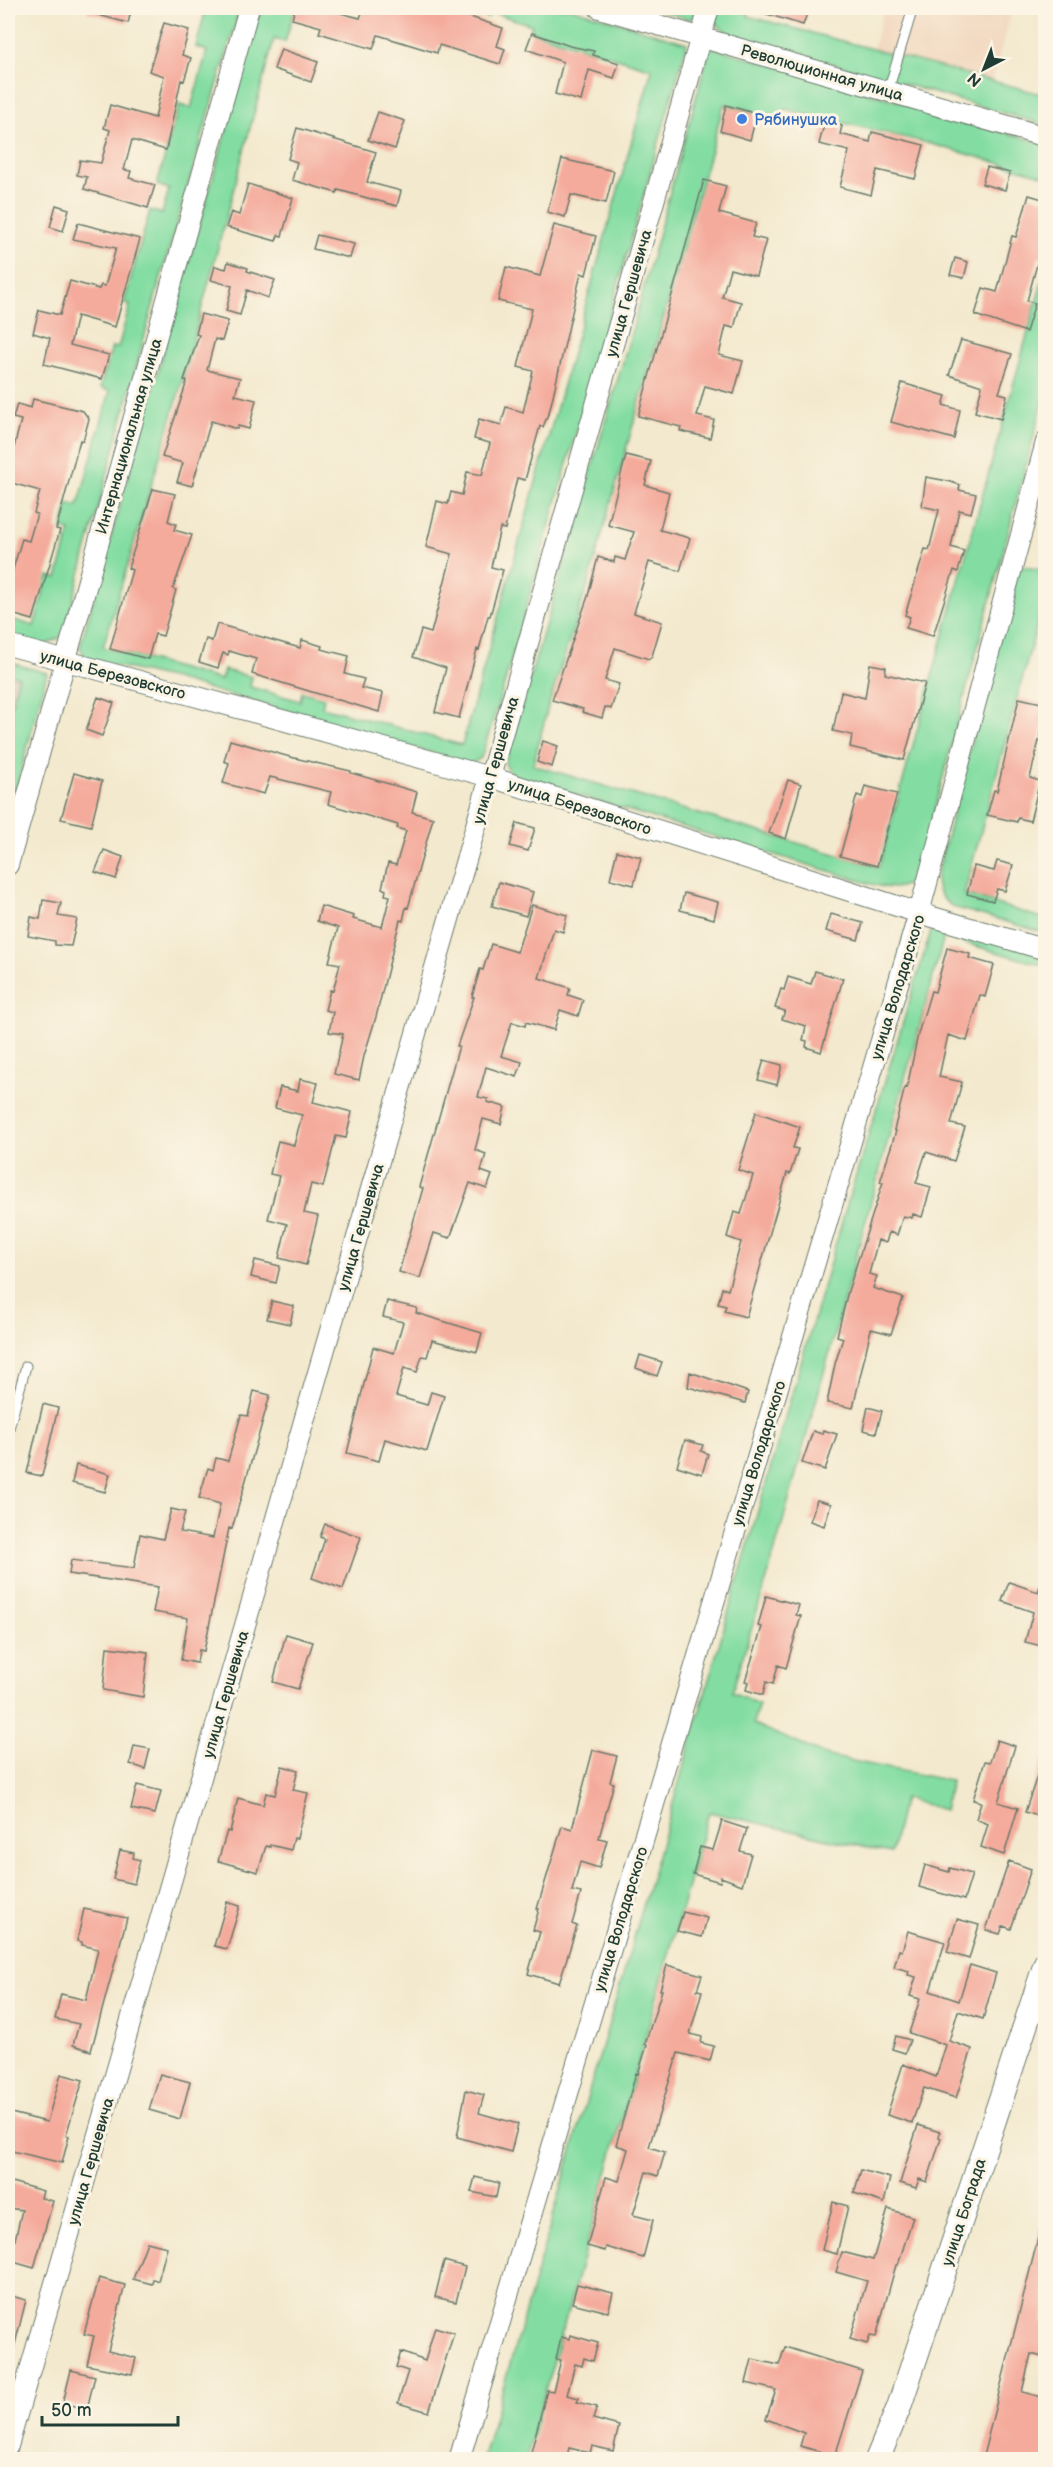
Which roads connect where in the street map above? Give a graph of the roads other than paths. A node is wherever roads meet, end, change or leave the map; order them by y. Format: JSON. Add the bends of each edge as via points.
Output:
{"nodes":[{"id":1,"x":249,"y":8,"type":"edge"},
{"id":2,"x":599,"y":8,"type":"edge"},
{"id":3,"x":709,"y":8,"type":"edge"},
{"id":4,"x":913,"y":8,"type":"edge"},
{"id":5,"x":700,"y":37,"type":"junction"},
{"id":6,"x":888,"y":92,"type":"junction"},
{"id":7,"x":1046,"y":137,"type":"edge"},
{"id":8,"x":1046,"y":442,"type":"edge"},
{"id":9,"x":8,"y":645,"type":"edge"},
{"id":10,"x":66,"y":661,"type":"junction"},
{"id":11,"x":490,"y":777,"type":"junction"},
{"id":12,"x":8,"y":865,"type":"edge"},
{"id":13,"x":919,"y":913,"type":"junction"},
{"id":14,"x":1046,"y":950,"type":"edge"},
{"id":15,"x":26,"y":1366,"type":"dead end"},
{"id":16,"x":8,"y":1432,"type":"edge"},
{"id":17,"x":1046,"y":1963,"type":"edge"},
{"id":18,"x":8,"y":2446,"type":"edge"},
{"id":19,"x":459,"y":2460,"type":"edge"},
{"id":20,"x":876,"y":2460,"type":"edge"}],
"edges":[{"from":1,"to":10,"type":"street","name":"Интернациональная улица"},
{"from":2,"to":5,"type":"street","name":"Революционная улица"},
{"from":3,"to":5,"type":"street","name":"улица Гершевича"},
{"from":4,"to":6,"type":"lane"},
{"from":5,"to":6,"type":"street","name":"Революционная улица"},
{"from":5,"to":11,"type":"street","name":"улица Гершевича"},
{"from":6,"to":7,"type":"street","name":"Революционная улица"},
{"from":8,"to":13,"type":"street","name":"улица Володарского"},
{"from":9,"to":10,"type":"street","name":"улица Березовского"},
{"from":10,"to":11,"type":"street","name":"улица Березовского"},
{"from":10,"to":12,"type":"street","name":"Интернациональная улица"},
{"from":11,"to":13,"type":"street","name":"улица Березовского"},
{"from":11,"to":18,"type":"street","name":"улица Гершевича"},
{"from":13,"to":14,"type":"street","name":"улица Березовского"},
{"from":13,"to":19,"type":"street","name":"улица Володарского"},
{"from":15,"to":16,"type":"lane"},
{"from":17,"to":20,"type":"street","name":"улица Бограда","via":[[903,2396]]}]}
